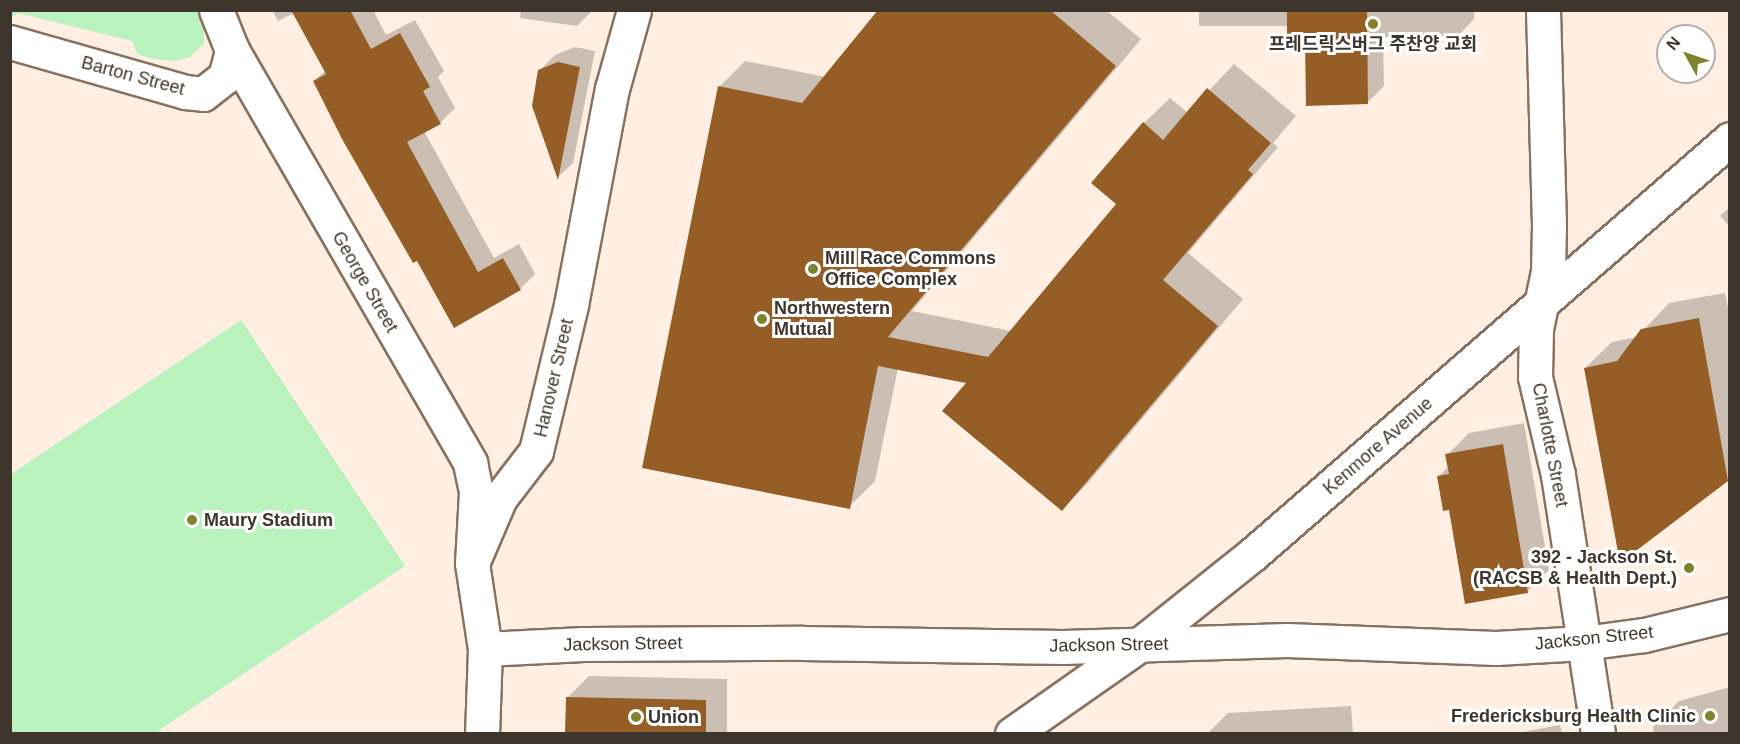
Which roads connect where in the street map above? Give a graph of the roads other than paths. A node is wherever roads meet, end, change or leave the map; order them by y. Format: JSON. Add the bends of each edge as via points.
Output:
{"nodes":[{"id":1,"x":216,"y":10,"type":"edge"},
{"id":2,"x":634,"y":10,"type":"edge"},
{"id":3,"x":1543,"y":10,"type":"edge"},
{"id":4,"x":10,"y":42,"type":"edge"},
{"id":5,"x":232,"y":50,"type":"junction"},
{"id":6,"x":1730,"y":140,"type":"edge"},
{"id":7,"x":1540,"y":305,"type":"junction"},
{"id":8,"x":472,"y":563,"type":"junction"},
{"id":9,"x":1730,"y":614,"type":"edge"},
{"id":10,"x":1584,"y":643,"type":"junction"},
{"id":11,"x":1139,"y":645,"type":"junction"},
{"id":12,"x":485,"y":649,"type":"junction"},
{"id":13,"x":482,"y":734,"type":"edge"},
{"id":14,"x":1012,"y":734,"type":"edge"},
{"id":15,"x":1598,"y":734,"type":"edge"}],
"edges":[{"from":1,"to":5,"type":"street","name":"George Street"},
{"from":2,"to":8,"type":"street","name":"Hanover Street","via":[[612,89],[571,305],[536,451],[500,498]]},
{"from":3,"to":7,"type":"street","name":"Charlotte Street","via":[[1549,218],[1548,270]]},
{"from":4,"to":5,"type":"street","name":"Barton Street","via":[[186,92],[203,93],[225,77]]},
{"from":5,"to":8,"type":"street","name":"George Street","via":[[470,463],[476,492]]},
{"from":6,"to":7,"type":"street","name":"Kenmore Avenue"},
{"from":7,"to":10,"type":"street","name":"Charlotte Street","via":[[1535,377],[1558,475]]},
{"from":7,"to":11,"type":"street","name":"Kenmore Avenue","via":[[1252,554]]},
{"from":8,"to":12,"type":"street"},
{"from":9,"to":10,"type":"street","name":"Jackson Street","via":[[1644,635]]},
{"from":10,"to":11,"type":"street","name":"Jackson Street","via":[[1496,648],[1287,640]]},
{"from":10,"to":15,"type":"street","name":"Charlotte Street"},
{"from":11,"to":12,"type":"street","name":"Jackson Street","via":[[583,644]]},
{"from":11,"to":14,"type":"street","name":"Kenmore Avenue"},
{"from":12,"to":13,"type":"street"}]}
